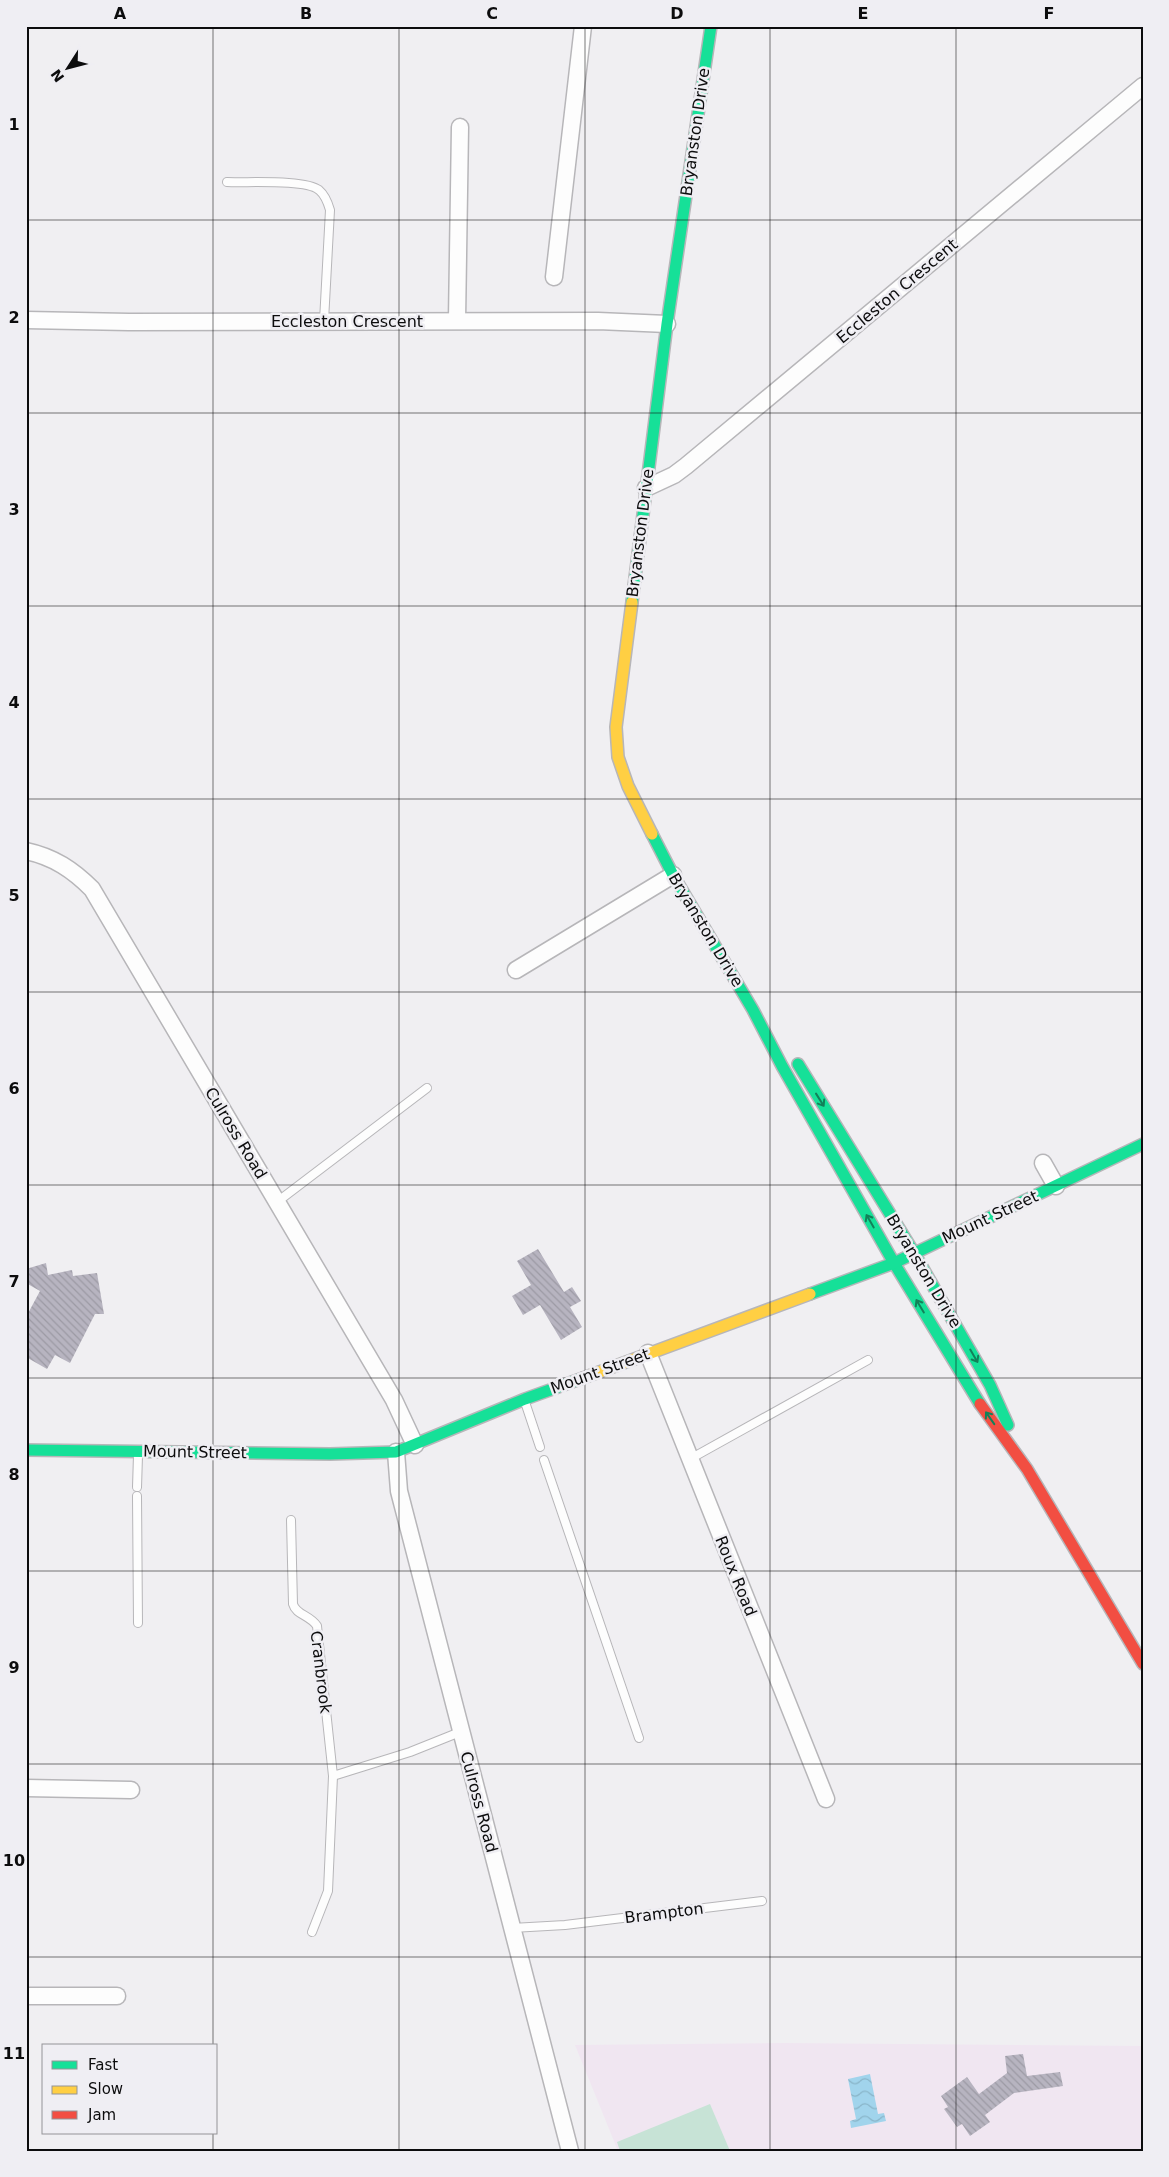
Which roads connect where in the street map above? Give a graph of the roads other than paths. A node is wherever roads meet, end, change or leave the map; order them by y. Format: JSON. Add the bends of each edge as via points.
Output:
{"nodes":[{"id":1,"x":583,"y":26,"type":"edge"},
{"id":2,"x":711,"y":26,"type":"edge"},
{"id":3,"x":1143,"y":86,"type":"edge"},
{"id":4,"x":460,"y":127,"type":"dead end"},
{"id":5,"x":227,"y":182,"type":"dead end"},
{"id":6,"x":554,"y":277,"type":"dead end"},
{"id":7,"x":26,"y":320,"type":"edge"},
{"id":8,"x":457,"y":320,"type":"junction"},
{"id":9,"x":324,"y":321,"type":"junction"},
{"id":10,"x":667,"y":324,"type":"junction"},
{"id":11,"x":646,"y":488,"type":"junction"},
{"id":12,"x":26,"y":851,"type":"edge"},
{"id":13,"x":673,"y":874,"type":"junction"},
{"id":14,"x":516,"y":970,"type":"dead end"},
{"id":15,"x":753,"y":1010,"type":"junction"},
{"id":16,"x":428,"y":1088,"type":"dead end"},
{"id":17,"x":1142,"y":1146,"type":"edge"},
{"id":18,"x":1043,"y":1163,"type":"dead end"},
{"id":19,"x":1056,"y":1186,"type":"junction"},
{"id":20,"x":276,"y":1202,"type":"junction"},
{"id":21,"x":914,"y":1253,"type":"junction"},
{"id":22,"x":894,"y":1264,"type":"junction"},
{"id":23,"x":648,"y":1353,"type":"junction"},
{"id":24,"x":868,"y":1360,"type":"dead end"},
{"id":25,"x":525,"y":1399,"type":"junction"},
{"id":26,"x":415,"y":1445,"type":"junction"},
{"id":27,"x":540,"y":1448,"type":"dead end"},
{"id":28,"x":26,"y":1450,"type":"edge"},
{"id":29,"x":138,"y":1451,"type":"junction"},
{"id":30,"x":396,"y":1452,"type":"junction"},
{"id":31,"x":690,"y":1459,"type":"junction"},
{"id":32,"x":544,"y":1460,"type":"dead end"},
{"id":33,"x":1027,"y":1469,"type":"junction"},
{"id":34,"x":137,"y":1488,"type":"dead end"},
{"id":35,"x":137,"y":1496,"type":"dead end"},
{"id":36,"x":291,"y":1520,"type":"dead end"},
{"id":37,"x":138,"y":1623,"type":"dead end"},
{"id":38,"x":1143,"y":1664,"type":"edge"},
{"id":39,"x":460,"y":1732,"type":"junction"},
{"id":40,"x":639,"y":1738,"type":"dead end"},
{"id":41,"x":333,"y":1776,"type":"junction"},
{"id":42,"x":26,"y":1788,"type":"edge"},
{"id":43,"x":131,"y":1790,"type":"dead end"},
{"id":44,"x":826,"y":1799,"type":"dead end"},
{"id":45,"x":762,"y":1901,"type":"dead end"},
{"id":46,"x":512,"y":1928,"type":"junction"},
{"id":47,"x":312,"y":1932,"type":"dead end"},
{"id":48,"x":26,"y":1996,"type":"edge"},
{"id":49,"x":118,"y":1996,"type":"dead end"},
{"id":50,"x":570,"y":2151,"type":"edge"}],
"edges":[{"from":1,"to":6,"type":"street"},
{"from":2,"to":10,"type":"main road","name":"Bryanston Drive"},
{"from":3,"to":11,"type":"street","name":"Eccleston Crescent","via":[[686,466]]},
{"from":4,"to":8,"type":"street"},
{"from":5,"to":9,"type":"lane","via":[[307,184],[320,190],[330,210]]},
{"from":7,"to":9,"type":"street","name":"Eccleston Crescent"},
{"from":8,"to":9,"type":"street","name":"Eccleston Crescent"},
{"from":8,"to":10,"type":"street","name":"Eccleston Crescent"},
{"from":10,"to":11,"type":"main road","name":"Bryanston Drive"},
{"from":11,"to":13,"type":"main road","name":"Bryanston Drive","via":[[616,727],[618,757],[628,786]]},
{"from":12,"to":20,"type":"street","name":"Culross Road","via":[[58,861],[76,873],[92,890]]},
{"from":13,"to":14,"type":"street"},
{"from":13,"to":15,"type":"main road","name":"Bryanston Drive"},
{"from":15,"to":21,"type":"main road","name":"Bryanston Drive","one_way":true,"via":[[794,1058]]},
{"from":22,"to":15,"type":"main road","name":"Bryanston Drive","one_way":true},
{"from":16,"to":20,"type":"lane"},
{"from":17,"to":19,"type":"main road","name":"Mount Street"},
{"from":18,"to":19,"type":"street"},
{"from":19,"to":21,"type":"main road","name":"Mount Street"},
{"from":20,"to":26,"type":"street","name":"Culross Road","via":[[394,1400]]},
{"from":21,"to":22,"type":"main road","name":"Mount Street"},
{"from":21,"to":33,"type":"main road","name":"Bryanston Drive","one_way":true,"via":[[990,1385]]},
{"from":22,"to":23,"type":"main road","name":"Mount Street"},
{"from":33,"to":22,"type":"main road","name":"Bryanston Drive","one_way":true,"via":[[974,1395]]},
{"from":23,"to":25,"type":"main road","name":"Mount Street"},
{"from":23,"to":31,"type":"street","name":"Roux Road"},
{"from":24,"to":31,"type":"lane"},
{"from":25,"to":26,"type":"main road","name":"Mount Street"},
{"from":25,"to":27,"type":"lane"},
{"from":26,"to":30,"type":"main road","name":"Mount Street"},
{"from":28,"to":29,"type":"main road","name":"Mount Street"},
{"from":29,"to":30,"type":"main road","name":"Mount Street","via":[[204,1454]]},
{"from":29,"to":34,"type":"lane"},
{"from":30,"to":39,"type":"street","name":"Culross Road","via":[[399,1491]]},
{"from":31,"to":44,"type":"street","name":"Roux Road"},
{"from":32,"to":40,"type":"lane"},
{"from":33,"to":38,"type":"main road","name":"Bryanston Drive"},
{"from":35,"to":37,"type":"lane"},
{"from":36,"to":41,"type":"lane","name":"Cranbrook","via":[[293,1604],[317,1626]]},
{"from":39,"to":41,"type":"lane","via":[[410,1752]]},
{"from":39,"to":46,"type":"street","name":"Culross Road"},
{"from":41,"to":47,"type":"lane","name":"Cranbrook","via":[[328,1891]]},
{"from":42,"to":43,"type":"street"},
{"from":45,"to":46,"type":"lane","name":"Brampton","via":[[565,1925]]},
{"from":46,"to":50,"type":"street","name":"Culross Road"},
{"from":48,"to":49,"type":"street"}]}
